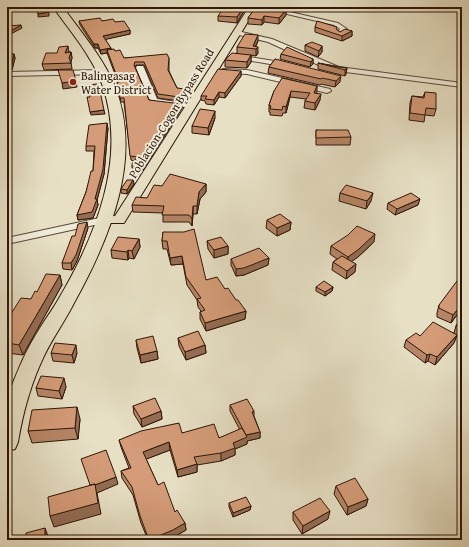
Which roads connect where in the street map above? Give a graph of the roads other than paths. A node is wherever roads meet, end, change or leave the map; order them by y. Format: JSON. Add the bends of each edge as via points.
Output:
{"nodes":[{"id":1,"x":58,"y":7,"type":"edge"},
{"id":2,"x":253,"y":7,"type":"edge"},
{"id":3,"x":260,"y":7,"type":"edge"},
{"id":4,"x":237,"y":32,"type":"junction"},
{"id":5,"x":340,"y":34,"type":"edge"},
{"id":6,"x":223,"y":56,"type":"junction"},
{"id":7,"x":295,"y":66,"type":"edge"},
{"id":8,"x":140,"y":68,"type":"dead end"},
{"id":9,"x":214,"y":69,"type":"junction"},
{"id":10,"x":102,"y":72,"type":"junction"},
{"id":11,"x":7,"y":74,"type":"edge"},
{"id":12,"x":462,"y":85,"type":"edge"},
{"id":13,"x":328,"y":91,"type":"dead end"},
{"id":14,"x":190,"y":106,"type":"junction"},
{"id":15,"x":104,"y":220,"type":"junction"},
{"id":16,"x":7,"y":241,"type":"edge"},
{"id":17,"x":7,"y":442,"type":"edge"}],
"edges":[{"from":1,"to":10,"type":"highway"},
{"from":2,"to":4,"type":"main road","name":"Poblacion-Cogon Bypass Road"},
{"from":3,"to":5,"type":"street","via":[[339,25],[344,29]]},
{"from":4,"to":6,"type":"main road","name":"Poblacion-Cogon Bypass Road"},
{"from":4,"to":12,"type":"street","via":[[270,40],[338,69]]},
{"from":6,"to":7,"type":"street"},
{"from":6,"to":9,"type":"main road","name":"Poblacion-Cogon Bypass Road"},
{"from":8,"to":14,"type":"street","via":[[154,101]]},
{"from":9,"to":13,"type":"street","via":[[247,72]]},
{"from":9,"to":14,"type":"main road","name":"Poblacion-Cogon Bypass Road"},
{"from":10,"to":11,"type":"street"},
{"from":10,"to":15,"type":"highway","via":[[115,107],[119,143],[111,198]]},
{"from":14,"to":15,"type":"main road","name":"Poblacion-Cogon Bypass Road","via":[[119,220]]},
{"from":15,"to":16,"type":"street"},
{"from":15,"to":17,"type":"highway","via":[[85,266],[27,373],[16,402]]}]}
